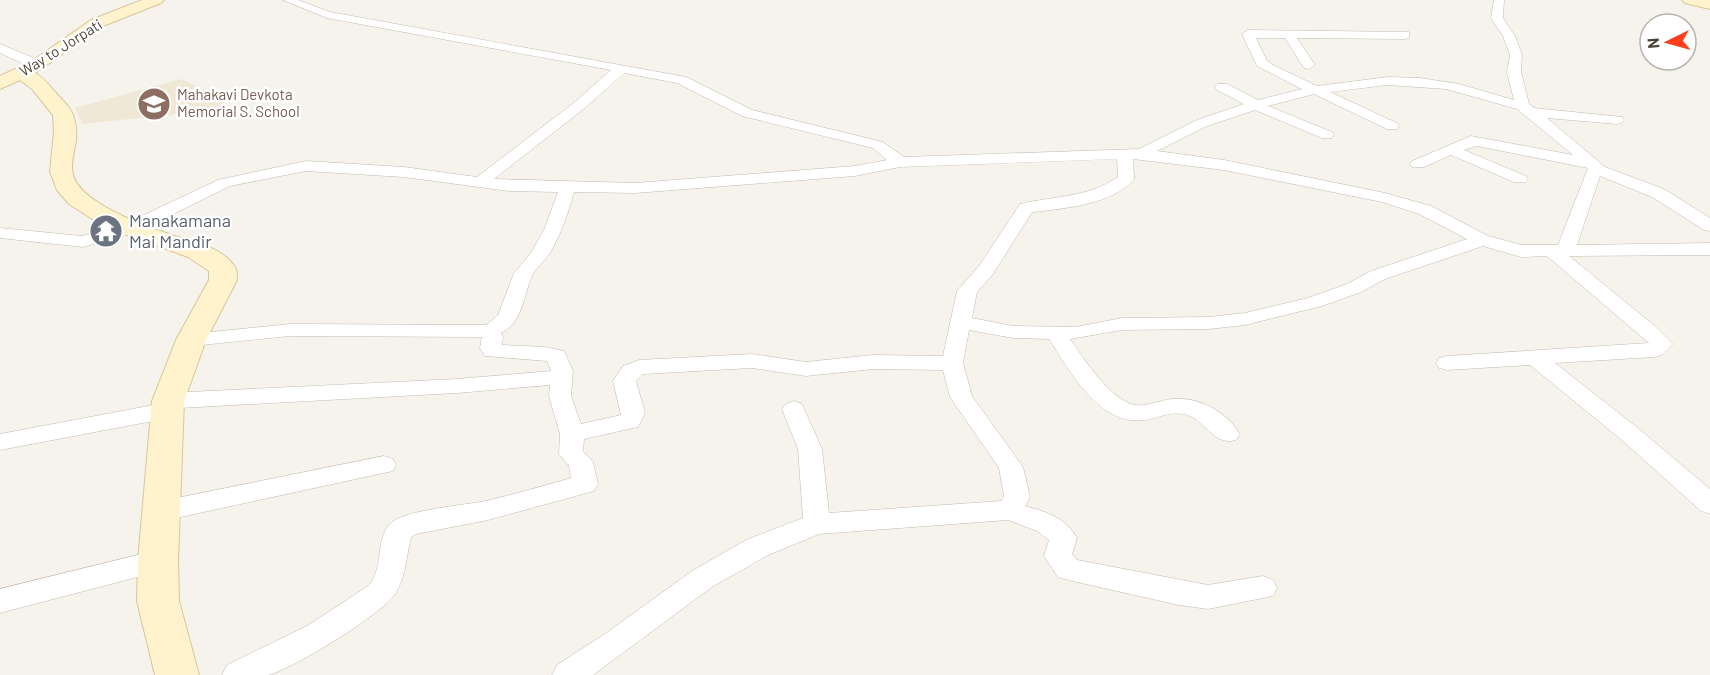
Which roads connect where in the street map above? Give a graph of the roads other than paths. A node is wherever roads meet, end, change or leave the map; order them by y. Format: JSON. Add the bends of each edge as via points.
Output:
{"nodes":[{"id":1,"x":156,"y":0,"type":"edge"},
{"id":2,"x":288,"y":0,"type":"edge"},
{"id":3,"x":1498,"y":0,"type":"edge"},
{"id":4,"x":1690,"y":0,"type":"edge"},
{"id":5,"x":1710,"y":4,"type":"edge"},
{"id":6,"x":1289,"y":34,"type":"junction"},
{"id":7,"x":1405,"y":35,"type":"dead end"},
{"id":8,"x":0,"y":48,"type":"edge"},
{"id":9,"x":1309,"y":65,"type":"dead end"},
{"id":10,"x":622,"y":68,"type":"junction"},
{"id":11,"x":20,"y":74,"type":"edge"},
{"id":12,"x":1222,"y":87,"type":"dead end"},
{"id":13,"x":1316,"y":91,"type":"junction"},
{"id":14,"x":1256,"y":105,"type":"junction"},
{"id":15,"x":1526,"y":109,"type":"junction"},
{"id":16,"x":1617,"y":120,"type":"dead end"},
{"id":17,"x":1392,"y":126,"type":"dead end"},
{"id":18,"x":1327,"y":135,"type":"dead end"},
{"id":19,"x":1450,"y":150,"type":"junction"},
{"id":20,"x":1133,"y":156,"type":"junction"},
{"id":21,"x":900,"y":162,"type":"junction"},
{"id":22,"x":1418,"y":164,"type":"dead end"},
{"id":23,"x":1593,"y":166,"type":"junction"},
{"id":24,"x":1520,"y":179,"type":"dead end"},
{"id":25,"x":478,"y":183,"type":"junction"},
{"id":26,"x":568,"y":185,"type":"junction"},
{"id":27,"x":1710,"y":226,"type":"edge"},
{"id":28,"x":130,"y":228,"type":"junction"},
{"id":29,"x":0,"y":233,"type":"edge"},
{"id":30,"x":1482,"y":240,"type":"junction"},
{"id":31,"x":1710,"y":249,"type":"edge"},
{"id":32,"x":1559,"y":251,"type":"junction"},
{"id":33,"x":959,"y":322,"type":"junction"},
{"id":34,"x":489,"y":330,"type":"junction"},
{"id":35,"x":1055,"y":333,"type":"junction"},
{"id":36,"x":191,"y":340,"type":"junction"},
{"id":37,"x":1535,"y":357,"type":"junction"},
{"id":38,"x":952,"y":363,"type":"junction"},
{"id":39,"x":1447,"y":363,"type":"dead end"},
{"id":40,"x":561,"y":377,"type":"junction"},
{"id":41,"x":168,"y":405,"type":"junction"},
{"id":42,"x":794,"y":410,"type":"dead end"},
{"id":43,"x":572,"y":434,"type":"junction"},
{"id":44,"x":1228,"y":434,"type":"dead end"},
{"id":45,"x":0,"y":442,"type":"edge"},
{"id":46,"x":384,"y":465,"type":"dead end"},
{"id":47,"x":1710,"y":504,"type":"edge"},
{"id":48,"x":1009,"y":510,"type":"junction"},
{"id":49,"x":162,"y":511,"type":"junction"},
{"id":50,"x":817,"y":524,"type":"junction"},
{"id":51,"x":158,"y":561,"type":"junction"},
{"id":52,"x":1263,"y":588,"type":"dead end"},
{"id":53,"x":0,"y":601,"type":"edge"},
{"id":54,"x":177,"y":675,"type":"edge"},
{"id":55,"x":238,"y":675,"type":"edge"},
{"id":56,"x":567,"y":675,"type":"edge"}],
"edges":[{"from":1,"to":11,"type":"street","name":"Way to Jorpati","via":[[97,23]]},
{"from":2,"to":10,"type":"street","via":[[327,15]]},
{"from":3,"to":15,"type":"street","via":[[1497,18],[1509,36],[1515,55],[1514,72]]},
{"from":4,"to":5,"type":"street"},
{"from":6,"to":7,"type":"street"},
{"from":6,"to":9,"type":"street"},
{"from":6,"to":13,"type":"street","via":[[1248,34],[1262,63]]},
{"from":8,"to":11,"type":"street"},
{"from":10,"to":21,"type":"street","via":[[681,80],[747,112],[878,145]]},
{"from":10,"to":25,"type":"street"},
{"from":11,"to":28,"type":"street","via":[[35,79],[62,111],[66,124],[60,164],[69,190],[98,214]]},
{"from":12,"to":14,"type":"street"},
{"from":13,"to":14,"type":"street"},
{"from":13,"to":15,"type":"street","via":[[1371,81],[1424,82]]},
{"from":13,"to":17,"type":"street"},
{"from":14,"to":18,"type":"street"},
{"from":14,"to":20,"type":"street","via":[[1195,126]]},
{"from":15,"to":16,"type":"street"},
{"from":15,"to":23,"type":"street"},
{"from":19,"to":22,"type":"street"},
{"from":19,"to":23,"type":"street","via":[[1477,141]]},
{"from":19,"to":24,"type":"street"},
{"from":20,"to":21,"type":"street"},
{"from":20,"to":30,"type":"street","via":[[1224,165],[1385,198],[1425,210]]},
{"from":20,"to":33,"type":"street","via":[[1126,179],[1109,191],[1022,211],[986,270],[967,291]]},
{"from":21,"to":26,"type":"street","via":[[855,171],[634,188]]},
{"from":23,"to":27,"type":"street","via":[[1658,193]]},
{"from":23,"to":32,"type":"street","via":[[1587,197]]},
{"from":25,"to":26,"type":"street"},
{"from":25,"to":28,"type":"street","via":[[404,172],[292,167],[224,183]]},
{"from":26,"to":34,"type":"street","via":[[558,220],[538,257],[529,264],[511,312],[499,328]]},
{"from":28,"to":29,"type":"street","via":[[83,242]]},
{"from":28,"to":36,"type":"street","via":[[194,250],[223,269],[223,280]]},
{"from":30,"to":32,"type":"street","via":[[1521,251]]},
{"from":30,"to":35,"type":"street","via":[[1277,312],[1227,321],[1122,324]]},
{"from":31,"to":32,"type":"street"},
{"from":32,"to":37,"type":"street","via":[[1662,344],[1654,350]]},
{"from":33,"to":35,"type":"street","via":[[1013,332]]},
{"from":33,"to":38,"type":"street"},
{"from":34,"to":36,"type":"street","via":[[290,330]]},
{"from":34,"to":40,"type":"street","via":[[493,351],[556,356]]},
{"from":35,"to":44,"type":"street","via":[[1087,377],[1117,405],[1140,412],[1191,406],[1204,412]]},
{"from":36,"to":41,"type":"street"},
{"from":37,"to":39,"type":"street"},
{"from":37,"to":47,"type":"street"},
{"from":38,"to":43,"type":"street","via":[[873,362],[806,369],[752,361],[639,367],[632,370],[625,382],[633,413],[630,420]]},
{"from":38,"to":48,"type":"street","via":[[962,397],[1011,467],[1017,497]]},
{"from":40,"to":41,"type":"street"},
{"from":40,"to":43,"type":"street","via":[[560,396]]},
{"from":41,"to":45,"type":"street"},
{"from":41,"to":49,"type":"street"},
{"from":42,"to":50,"type":"street","via":[[810,449]]},
{"from":43,"to":55,"type":"street","via":[[572,454],[581,462],[585,484],[403,528],[398,533],[386,585],[373,599],[297,648]]},
{"from":46,"to":49,"type":"street"},
{"from":48,"to":50,"type":"street"},
{"from":48,"to":52,"type":"street","via":[[1059,531],[1063,538],[1058,556],[1068,569],[1208,597]]},
{"from":49,"to":51,"type":"street"},
{"from":50,"to":56,"type":"street","via":[[756,548],[702,579]]},
{"from":51,"to":53,"type":"street"},
{"from":51,"to":54,"type":"street","via":[[158,602]]}]}
